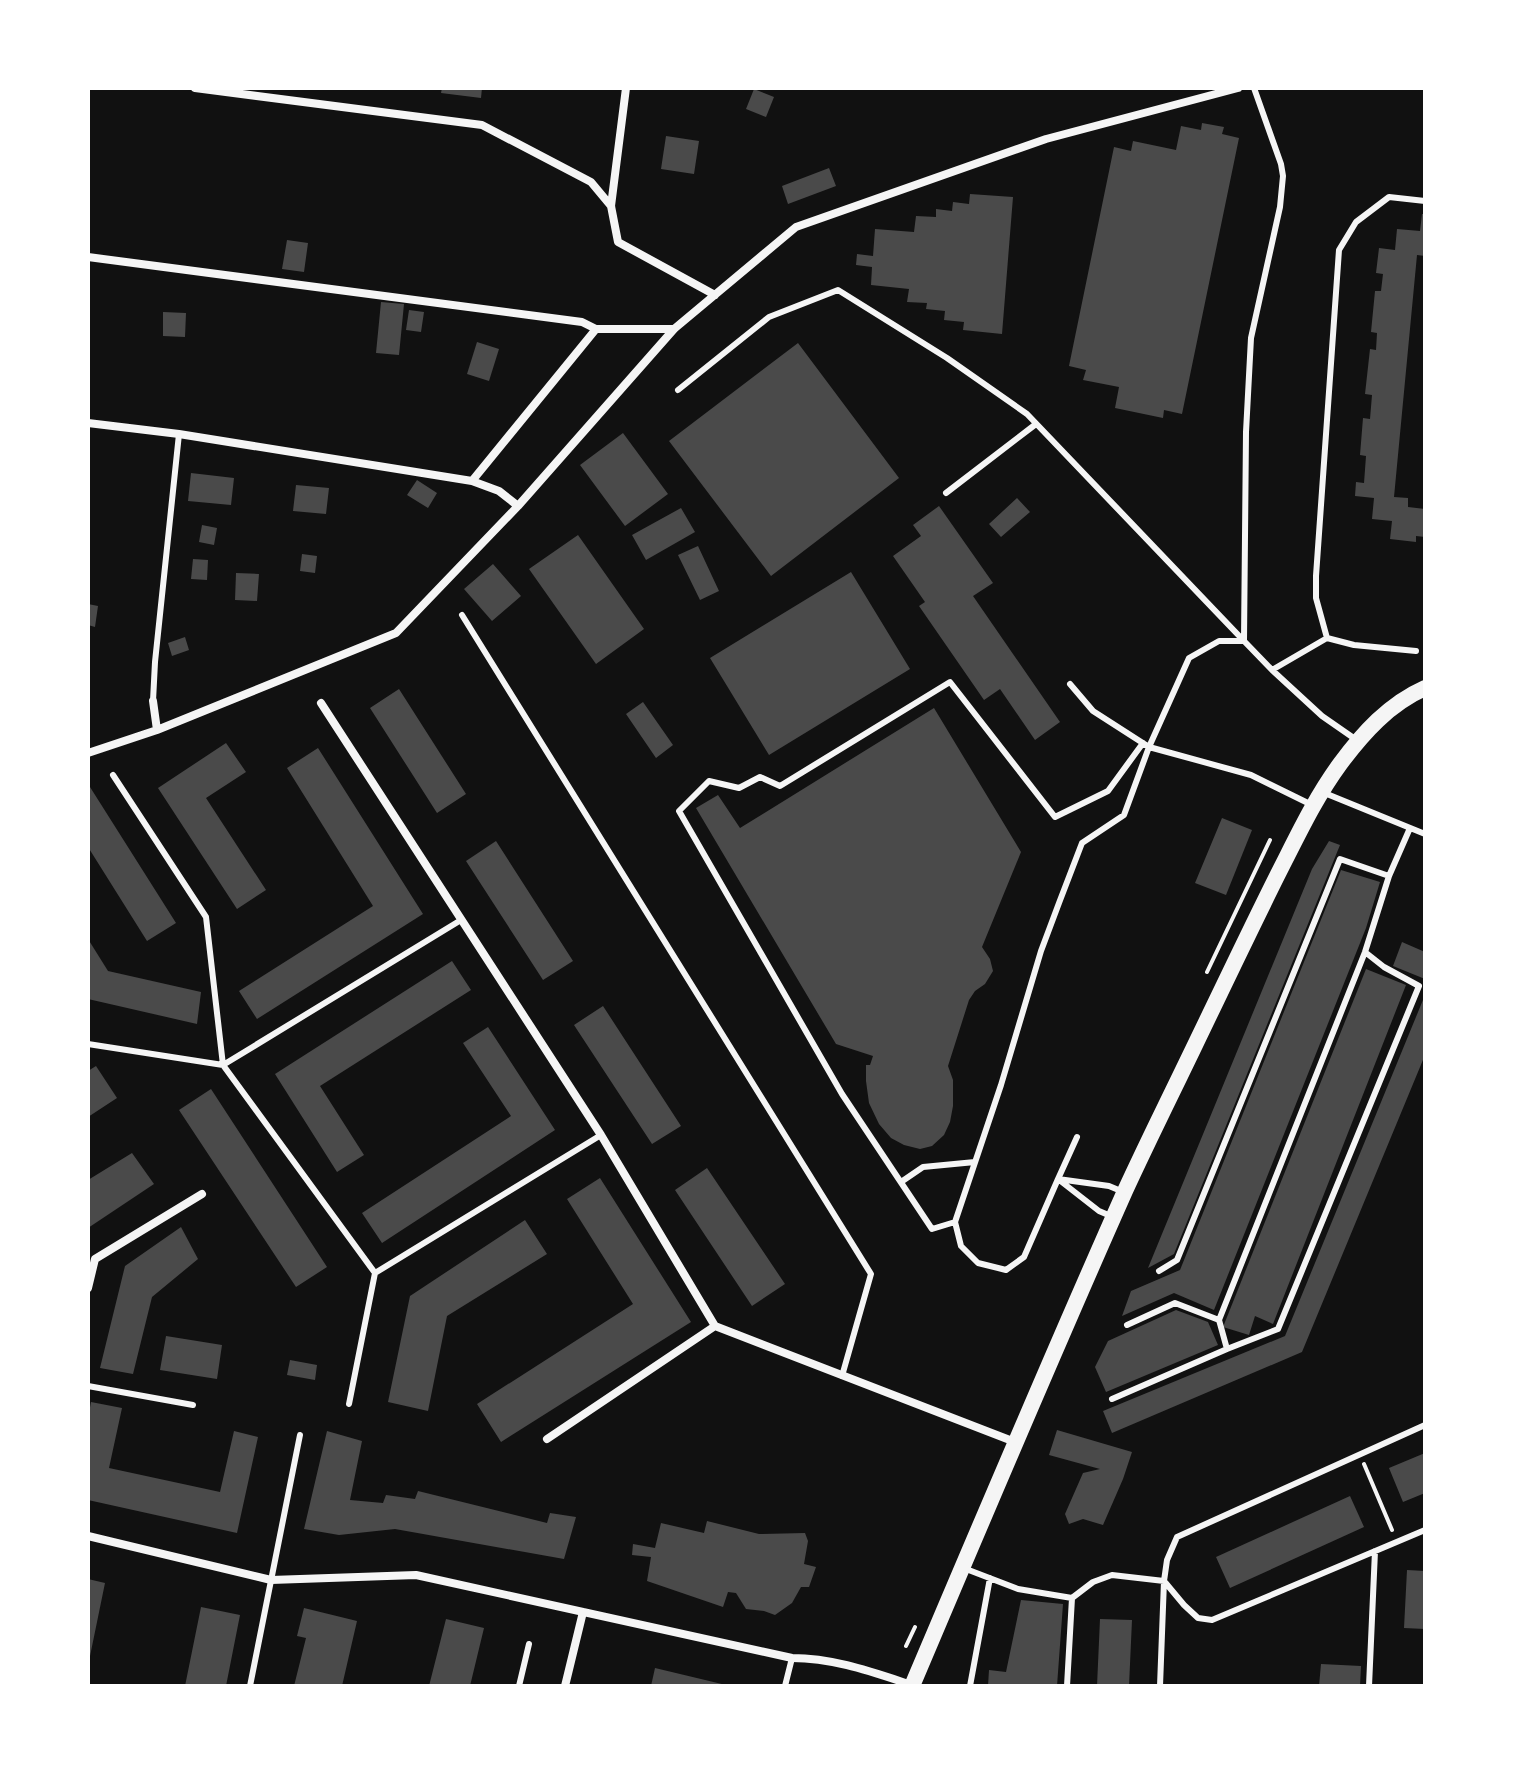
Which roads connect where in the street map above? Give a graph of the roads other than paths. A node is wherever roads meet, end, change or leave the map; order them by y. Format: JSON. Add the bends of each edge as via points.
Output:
{"nodes":[{"id":1,"x":195,"y":88,"type":"edge"},
{"id":2,"x":626,"y":88,"type":"edge"},
{"id":3,"x":1238,"y":88,"type":"edge"},
{"id":4,"x":1254,"y":88,"type":"edge"},
{"id":5,"x":1425,"y":201,"type":"edge"},
{"id":6,"x":611,"y":206,"type":"junction"},
{"id":7,"x":88,"y":257,"type":"edge"},
{"id":8,"x":715,"y":295,"type":"junction"},
{"id":9,"x":596,"y":329,"type":"junction"},
{"id":10,"x":674,"y":329,"type":"junction"},
{"id":11,"x":678,"y":390,"type":"dead end"},
{"id":12,"x":88,"y":423,"type":"edge"},
{"id":13,"x":1036,"y":424,"type":"junction"},
{"id":14,"x":179,"y":434,"type":"junction"},
{"id":15,"x":472,"y":481,"type":"junction"},
{"id":16,"x":946,"y":493,"type":"dead end"},
{"id":17,"x":518,"y":506,"type":"junction"},
{"id":18,"x":462,"y":615,"type":"dead end"},
{"id":19,"x":1327,"y":638,"type":"junction"},
{"id":20,"x":1244,"y":641,"type":"junction"},
{"id":21,"x":1416,"y":651,"type":"dead end"},
{"id":22,"x":1272,"y":670,"type":"junction"},
{"id":23,"x":1070,"y":684,"type":"dead end"},
{"id":24,"x":1425,"y":688,"type":"edge"},
{"id":25,"x":153,"y":701,"type":"joint"},
{"id":26,"x":321,"y":703,"type":"dead end"},
{"id":27,"x":157,"y":730,"type":"junction"},
{"id":28,"x":1358,"y":741,"type":"junction"},
{"id":29,"x":1146,"y":745,"type":"junction"},
{"id":30,"x":88,"y":753,"type":"edge"},
{"id":31,"x":113,"y":775,"type":"dead end"},
{"id":32,"x":1317,"y":799,"type":"junction"},
{"id":33,"x":1410,"y":828,"type":"junction"},
{"id":34,"x":1425,"y":834,"type":"edge"},
{"id":35,"x":1389,"y":876,"type":"junction"},
{"id":36,"x":461,"y":920,"type":"junction"},
{"id":37,"x":1365,"y":952,"type":"junction"},
{"id":38,"x":88,"y":1044,"type":"edge"},
{"id":39,"x":223,"y":1065,"type":"junction"},
{"id":40,"x":601,"y":1135,"type":"junction"},
{"id":41,"x":1077,"y":1137,"type":"dead end"},
{"id":42,"x":975,"y":1162,"type":"junction"},
{"id":43,"x":1058,"y":1179,"type":"junction"},
{"id":44,"x":901,"y":1182,"type":"junction"},
{"id":45,"x":1125,"y":1192,"type":"junction"},
{"id":46,"x":202,"y":1194,"type":"dead end"},
{"id":47,"x":1114,"y":1218,"type":"junction"},
{"id":48,"x":955,"y":1222,"type":"junction"},
{"id":49,"x":1159,"y":1271,"type":"dead end"},
{"id":50,"x":375,"y":1273,"type":"junction"},
{"id":51,"x":88,"y":1288,"type":"edge"},
{"id":52,"x":1219,"y":1320,"type":"junction"},
{"id":53,"x":1127,"y":1325,"type":"dead end"},
{"id":54,"x":715,"y":1326,"type":"junction"},
{"id":55,"x":1227,"y":1349,"type":"junction"},
{"id":56,"x":842,"y":1376,"type":"junction"},
{"id":57,"x":88,"y":1386,"type":"edge"},
{"id":58,"x":1112,"y":1399,"type":"dead end"},
{"id":59,"x":349,"y":1404,"type":"dead end"},
{"id":60,"x":193,"y":1405,"type":"dead end"},
{"id":61,"x":1425,"y":1425,"type":"edge"},
{"id":62,"x":300,"y":1435,"type":"dead end"},
{"id":63,"x":547,"y":1439,"type":"dead end"},
{"id":64,"x":1015,"y":1442,"type":"junction"},
{"id":65,"x":1425,"y":1530,"type":"edge"},
{"id":66,"x":88,"y":1536,"type":"edge"},
{"id":67,"x":1375,"y":1551,"type":"junction"},
{"id":68,"x":962,"y":1567,"type":"junction"},
{"id":69,"x":990,"y":1578,"type":"junction"},
{"id":70,"x":271,"y":1580,"type":"junction"},
{"id":71,"x":1164,"y":1581,"type":"junction"},
{"id":72,"x":1072,"y":1598,"type":"junction"},
{"id":73,"x":583,"y":1612,"type":"junction"},
{"id":74,"x":529,"y":1644,"type":"dead end"},
{"id":75,"x":792,"y":1658,"type":"junction"},
{"id":76,"x":250,"y":1686,"type":"edge"},
{"id":77,"x":519,"y":1686,"type":"edge"},
{"id":78,"x":565,"y":1686,"type":"edge"},
{"id":79,"x":785,"y":1686,"type":"edge"},
{"id":80,"x":912,"y":1686,"type":"edge"},
{"id":81,"x":970,"y":1686,"type":"edge"},
{"id":82,"x":1067,"y":1686,"type":"edge"},
{"id":83,"x":1160,"y":1686,"type":"edge"},
{"id":84,"x":1369,"y":1686,"type":"edge"}],
"edges":[{"from":1,"to":6,"type":"street","via":[[482,125],[591,182]]},
{"from":2,"to":6,"type":"street"},
{"from":3,"to":8,"type":"street","via":[[1046,139],[796,227]]},
{"from":4,"to":20,"type":"lane","via":[[1283,176],[1251,338]]},
{"from":5,"to":19,"type":"lane","via":[[1389,197],[1356,222],[1339,250],[1316,576]]},
{"from":6,"to":8,"type":"street","via":[[618,242]]},
{"from":7,"to":9,"type":"street","via":[[582,322]]},
{"from":8,"to":10,"type":"street"},
{"from":9,"to":10,"type":"street"},
{"from":9,"to":15,"type":"street"},
{"from":10,"to":17,"type":"street"},
{"from":11,"to":13,"type":"lane","via":[[769,317],[838,290],[947,358]]},
{"from":12,"to":14,"type":"street"},
{"from":13,"to":16,"type":"lane"},
{"from":13,"to":20,"type":"lane"},
{"from":14,"to":15,"type":"street"},
{"from":14,"to":25,"type":"lane"},
{"from":15,"to":17,"type":"street","via":[[499,491]]},
{"from":17,"to":27,"type":"street","via":[[396,633]]},
{"from":18,"to":56,"type":"lane","via":[[871,1274]]},
{"from":19,"to":21,"type":"lane"},
{"from":19,"to":22,"type":"lane"},
{"from":20,"to":22,"type":"lane"},
{"from":20,"to":29,"type":"lane","via":[[1219,641],[1189,658]]},
{"from":22,"to":28,"type":"lane"},
{"from":23,"to":29,"type":"lane","via":[[1093,711]]},
{"from":24,"to":28,"type":"main road","via":[[1387,711]]},
{"from":25,"to":27,"type":"street"},
{"from":26,"to":36,"type":"street"},
{"from":27,"to":30,"type":"street"},
{"from":28,"to":32,"type":"main road"},
{"from":29,"to":32,"type":"lane"},
{"from":29,"to":42,"type":"lane","via":[[1124,815],[1082,843],[1041,951]]},
{"from":29,"to":44,"type":"lane","via":[[1108,791],[1055,817],[950,682],[780,786],[760,777],[739,788],[709,781],[679,811],[842,1094]]},
{"from":31,"to":39,"type":"lane","via":[[206,917]]},
{"from":32,"to":33,"type":"lane"},
{"from":32,"to":45,"type":"main road"},
{"from":33,"to":34,"type":"lane"},
{"from":33,"to":35,"type":"lane"},
{"from":35,"to":37,"type":"lane"},
{"from":35,"to":49,"type":"lane","via":[[1340,859],[1177,1260]]},
{"from":36,"to":39,"type":"lane"},
{"from":36,"to":40,"type":"street"},
{"from":37,"to":52,"type":"lane"},
{"from":37,"to":55,"type":"lane","via":[[1419,986],[1278,1329]]},
{"from":38,"to":39,"type":"lane"},
{"from":39,"to":50,"type":"lane"},
{"from":40,"to":50,"type":"lane"},
{"from":40,"to":54,"type":"street"},
{"from":41,"to":43,"type":"lane"},
{"from":42,"to":44,"type":"lane","via":[[923,1167]]},
{"from":42,"to":48,"type":"lane"},
{"from":43,"to":45,"type":"lane"},
{"from":43,"to":47,"type":"lane"},
{"from":43,"to":48,"type":"lane","via":[[1024,1257],[1006,1270],[978,1263],[961,1246]]},
{"from":44,"to":48,"type":"lane","via":[[932,1229]]},
{"from":45,"to":47,"type":"main road"},
{"from":46,"to":51,"type":"street","via":[[95,1259]]},
{"from":47,"to":64,"type":"main road"},
{"from":50,"to":59,"type":"lane"},
{"from":52,"to":53,"type":"lane","via":[[1175,1303]]},
{"from":52,"to":55,"type":"lane"},
{"from":54,"to":56,"type":"street"},
{"from":54,"to":63,"type":"street"},
{"from":55,"to":58,"type":"lane"},
{"from":56,"to":64,"type":"street"},
{"from":57,"to":60,"type":"lane"},
{"from":61,"to":71,"type":"lane","via":[[1177,1537]]},
{"from":62,"to":70,"type":"lane"},
{"from":64,"to":68,"type":"main road"},
{"from":65,"to":67,"type":"lane"},
{"from":66,"to":70,"type":"street"},
{"from":67,"to":71,"type":"lane","via":[[1212,1620],[1198,1618]]},
{"from":67,"to":84,"type":"lane"},
{"from":68,"to":69,"type":"lane"},
{"from":68,"to":80,"type":"main road"},
{"from":69,"to":72,"type":"lane","via":[[1018,1589]]},
{"from":69,"to":81,"type":"lane"},
{"from":70,"to":73,"type":"street","via":[[416,1575]]},
{"from":70,"to":76,"type":"lane"},
{"from":71,"to":72,"type":"lane","via":[[1112,1575]]},
{"from":71,"to":83,"type":"lane"},
{"from":72,"to":82,"type":"lane"},
{"from":73,"to":75,"type":"street"},
{"from":73,"to":78,"type":"street"},
{"from":74,"to":77,"type":"lane"},
{"from":75,"to":79,"type":"lane"},
{"from":75,"to":80,"type":"street","via":[[845,1663]]}]}
